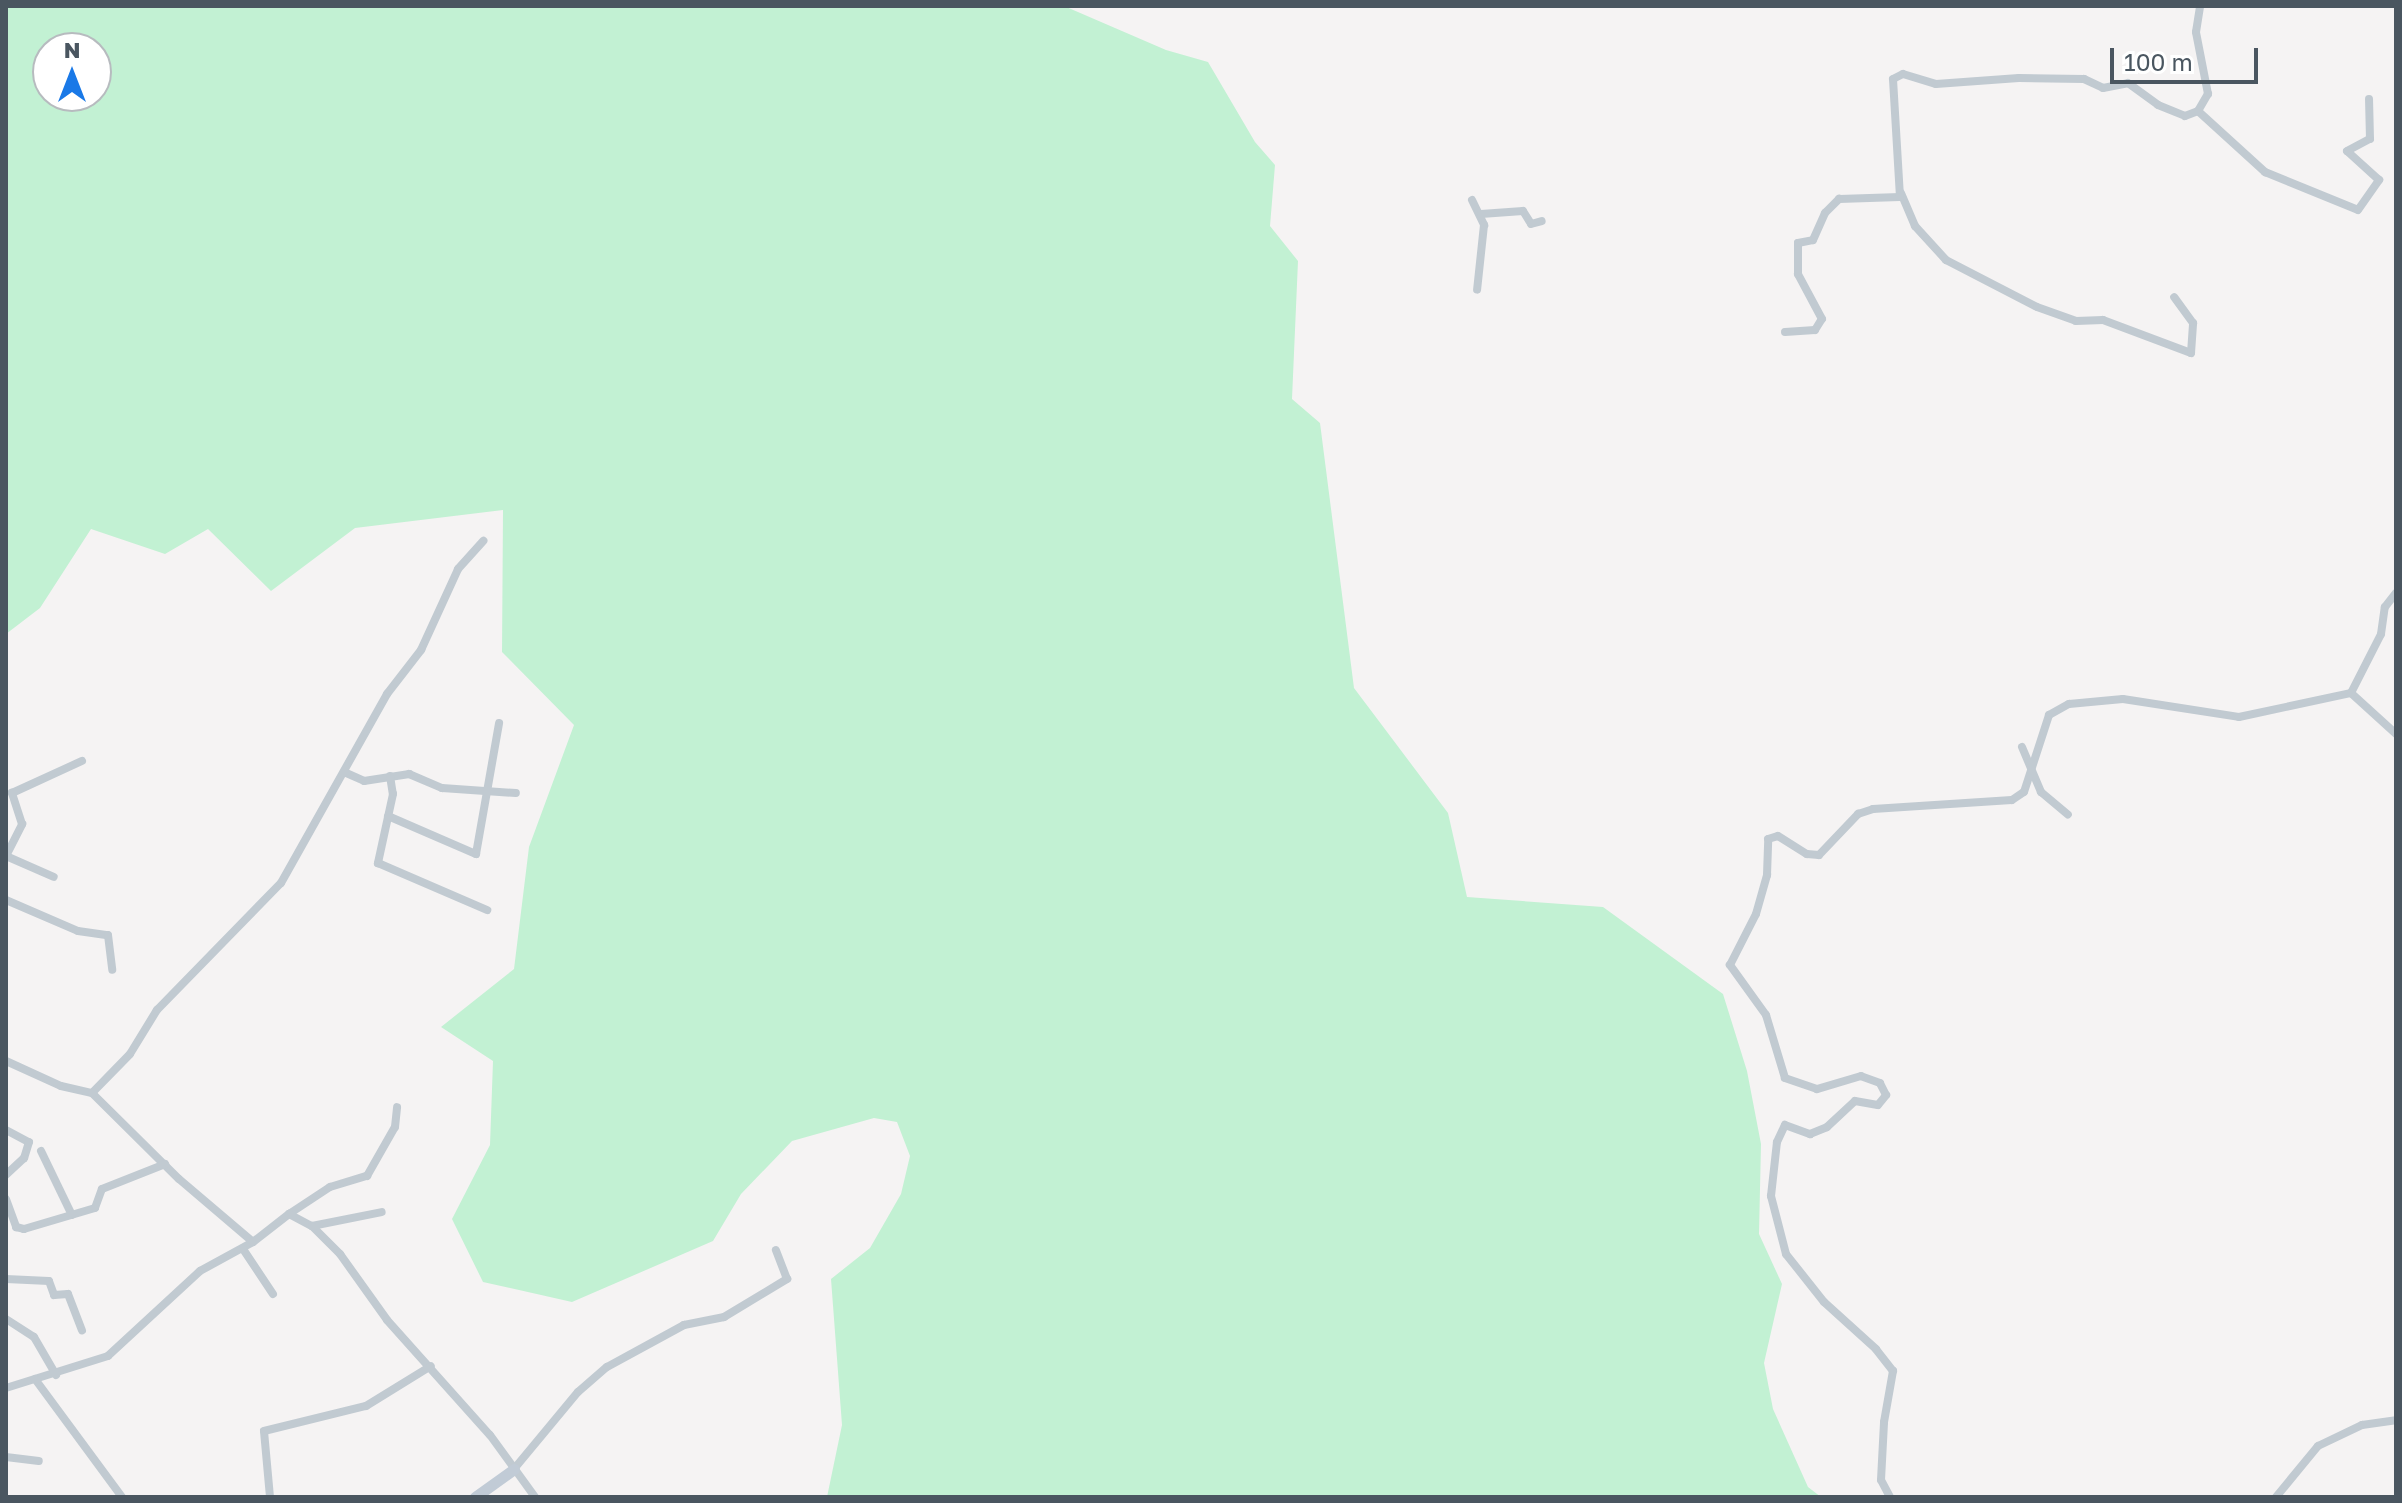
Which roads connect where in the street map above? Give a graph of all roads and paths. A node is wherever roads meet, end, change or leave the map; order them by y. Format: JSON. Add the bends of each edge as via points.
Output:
{"nodes":[{"id":1,"x":2200,"y":6,"type":"edge"},
{"id":2,"x":2369,"y":99,"type":"dead end"},
{"id":3,"x":2198,"y":111,"type":"junction"},
{"id":4,"x":1901,"y":193,"type":"junction"},
{"id":5,"x":1472,"y":200,"type":"dead end"},
{"id":6,"x":1481,"y":214,"type":"junction"},
{"id":7,"x":1542,"y":221,"type":"dead end"},
{"id":8,"x":1477,"y":290,"type":"dead end"},
{"id":9,"x":2174,"y":297,"type":"dead end"},
{"id":10,"x":1785,"y":332,"type":"dead end"},
{"id":11,"x":483,"y":541,"type":"dead end"},
{"id":12,"x":2396,"y":593,"type":"edge"},
{"id":13,"x":2351,"y":693,"type":"junction"},
{"id":14,"x":499,"y":723,"type":"dead end"},
{"id":15,"x":2396,"y":734,"type":"edge"},
{"id":16,"x":2022,"y":747,"type":"dead end"},
{"id":17,"x":82,"y":761,"type":"dead end"},
{"id":18,"x":2032,"y":768,"type":"junction"},
{"id":19,"x":344,"y":772,"type":"junction"},
{"id":20,"x":390,"y":776,"type":"junction"},
{"id":21,"x":487,"y":791,"type":"junction"},
{"id":22,"x":516,"y":793,"type":"dead end"},
{"id":23,"x":2068,"y":815,"type":"dead end"},
{"id":24,"x":388,"y":816,"type":"junction"},
{"id":25,"x":6,"y":856,"type":"edge"},
{"id":26,"x":54,"y":877,"type":"dead end"},
{"id":27,"x":6,"y":900,"type":"edge"},
{"id":28,"x":487,"y":910,"type":"dead end"},
{"id":29,"x":112,"y":970,"type":"dead end"},
{"id":30,"x":6,"y":1061,"type":"edge"},
{"id":31,"x":92,"y":1093,"type":"junction"},
{"id":32,"x":397,"y":1107,"type":"dead end"},
{"id":33,"x":6,"y":1130,"type":"edge"},
{"id":34,"x":41,"y":1151,"type":"dead end"},
{"id":35,"x":165,"y":1164,"type":"junction"},
{"id":36,"x":6,"y":1175,"type":"edge"},
{"id":37,"x":6,"y":1199,"type":"edge"},
{"id":38,"x":382,"y":1212,"type":"dead end"},
{"id":39,"x":289,"y":1214,"type":"junction"},
{"id":40,"x":72,"y":1215,"type":"junction"},
{"id":41,"x":9,"y":1218,"type":"edge"},
{"id":42,"x":312,"y":1226,"type":"junction"},
{"id":43,"x":253,"y":1242,"type":"junction"},
{"id":44,"x":243,"y":1249,"type":"junction"},
{"id":45,"x":776,"y":1250,"type":"dead end"},
{"id":46,"x":6,"y":1279,"type":"edge"},
{"id":47,"x":273,"y":1294,"type":"dead end"},
{"id":48,"x":6,"y":1319,"type":"edge"},
{"id":49,"x":82,"y":1330,"type":"dead end"},
{"id":50,"x":431,"y":1366,"type":"junction"},
{"id":51,"x":56,"y":1375,"type":"junction"},
{"id":52,"x":35,"y":1379,"type":"junction"},
{"id":53,"x":6,"y":1388,"type":"edge"},
{"id":54,"x":2396,"y":1420,"type":"edge"},
{"id":55,"x":6,"y":1457,"type":"edge"},
{"id":56,"x":39,"y":1461,"type":"dead end"},
{"id":57,"x":514,"y":1469,"type":"junction"},
{"id":58,"x":122,"y":1497,"type":"edge"},
{"id":59,"x":270,"y":1497,"type":"edge"},
{"id":60,"x":475,"y":1497,"type":"edge"},
{"id":61,"x":535,"y":1497,"type":"edge"},
{"id":62,"x":1890,"y":1497,"type":"edge"},
{"id":63,"x":2276,"y":1497,"type":"edge"}],
"edges":[{"from":1,"to":3,"type":"street","via":[[2196,32],[2208,94]]},
{"from":2,"to":3,"type":"street","via":[[2370,139],[2347,151],[2379,180],[2358,210],[2265,172]]},
{"from":3,"to":4,"type":"street","via":[[2185,116],[2158,105],[2128,83],[2103,88],[2084,79],[2019,78],[1936,84],[1903,74],[1893,79]]},
{"from":4,"to":9,"type":"street","via":[[1915,226],[1946,260],[2037,307],[2076,321],[2103,320],[2191,353],[2193,323]]},
{"from":4,"to":10,"type":"street","via":[[1896,199],[1839,199],[1825,213],[1813,240],[1798,243],[1798,274],[1822,319],[1815,330]]},
{"from":5,"to":6,"type":"street"},
{"from":6,"to":7,"type":"street","via":[[1523,211],[1531,224]]},
{"from":6,"to":8,"type":"street","via":[[1482,282]]},
{"from":11,"to":19,"type":"street","via":[[458,569],[421,650],[387,694]]},
{"from":12,"to":13,"type":"street","via":[[2385,607],[2381,634]]},
{"from":13,"to":15,"type":"street"},
{"from":13,"to":18,"type":"street","via":[[2239,717],[2123,699],[2069,704],[2049,715]]},
{"from":14,"to":21,"type":"street"},
{"from":16,"to":18,"type":"street"},
{"from":17,"to":25,"type":"street","via":[[12,793],[22,824]]},
{"from":18,"to":23,"type":"street","via":[[2041,792]]},
{"from":18,"to":62,"type":"street","via":[[2024,792],[2012,800],[1899,806],[1858,814],[1819,855],[1807,854],[1778,836],[1768,839],[1767,875],[1756,914],[1730,956],[1736,978],[1766,1015],[1785,1078],[1817,1089],[1861,1076],[1880,1083],[1886,1095],[1878,1105],[1855,1101],[1827,1127],[1810,1134],[1785,1125],[1777,1142],[1771,1196],[1786,1254],[1824,1302],[1893,1371],[1881,1480]]},
{"from":19,"to":20,"type":"street","via":[[364,781]]},
{"from":19,"to":31,"type":"street","via":[[270,899],[237,923],[157,1010],[130,1054]]},
{"from":20,"to":21,"type":"street","via":[[409,774],[442,788]]},
{"from":20,"to":24,"type":"street"},
{"from":21,"to":22,"type":"street"},
{"from":21,"to":24,"type":"street","via":[[476,854]]},
{"from":24,"to":28,"type":"street","via":[[378,863]]},
{"from":25,"to":26,"type":"street"},
{"from":27,"to":29,"type":"street","via":[[78,931],[111,937]]},
{"from":30,"to":31,"type":"street","via":[[61,1086]]},
{"from":31,"to":35,"type":"street"},
{"from":32,"to":39,"type":"street","via":[[395,1127],[367,1176],[330,1187]]},
{"from":33,"to":36,"type":"street","via":[[29,1142],[24,1158]]},
{"from":34,"to":40,"type":"street"},
{"from":35,"to":40,"type":"street","via":[[111,1183],[98,1193],[95,1208]]},
{"from":35,"to":43,"type":"street"},
{"from":37,"to":41,"type":"street"},
{"from":38,"to":42,"type":"street"},
{"from":39,"to":42,"type":"street"},
{"from":39,"to":43,"type":"street"},
{"from":40,"to":41,"type":"street","via":[[24,1229]]},
{"from":42,"to":50,"type":"street"},
{"from":43,"to":44,"type":"street"},
{"from":44,"to":47,"type":"street"},
{"from":44,"to":51,"type":"street","via":[[200,1271],[108,1356]]},
{"from":45,"to":57,"type":"street","via":[[787,1279],[724,1317],[684,1325],[607,1367],[578,1392]]},
{"from":46,"to":49,"type":"street","via":[[49,1281],[54,1295],[68,1294]]},
{"from":48,"to":51,"type":"street","via":[[34,1337]]},
{"from":50,"to":57,"type":"street"},
{"from":50,"to":59,"type":"street","via":[[366,1406],[264,1431]]},
{"from":51,"to":52,"type":"street"},
{"from":52,"to":53,"type":"street"},
{"from":52,"to":58,"type":"street"},
{"from":54,"to":63,"type":"street","via":[[2362,1425],[2318,1446]]},
{"from":55,"to":56,"type":"street"},
{"from":57,"to":60,"type":"street"},
{"from":57,"to":61,"type":"street"}]}
